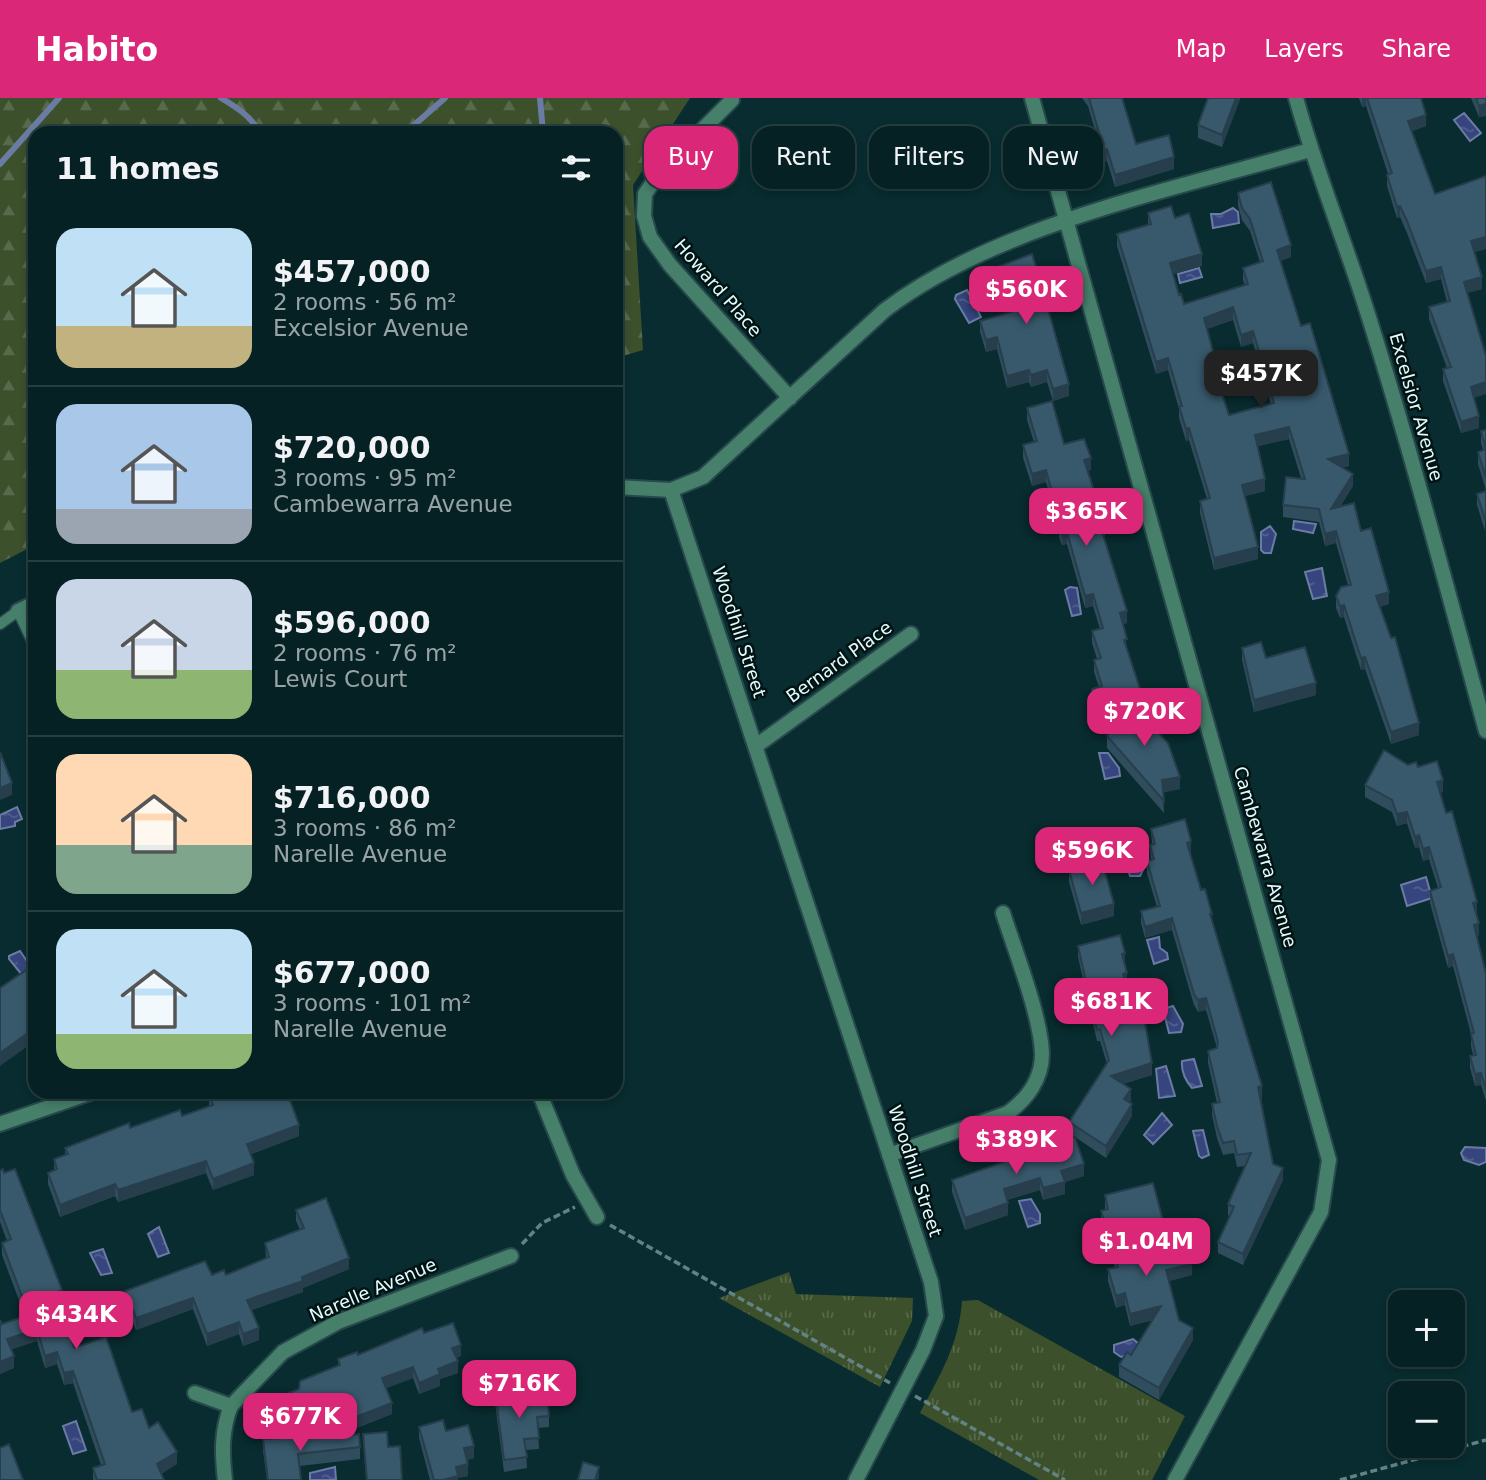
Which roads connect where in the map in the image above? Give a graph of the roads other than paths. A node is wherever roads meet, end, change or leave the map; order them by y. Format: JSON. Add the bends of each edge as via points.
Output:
{"nodes":[{"id":1,"x":1032,"y":98,"type":"edge"},
{"id":2,"x":1296,"y":98,"type":"edge"},
{"id":3,"x":732,"y":100,"type":"dead end"},
{"id":4,"x":1310,"y":150,"type":"junction"},
{"id":5,"x":1068,"y":220,"type":"junction"},
{"id":6,"x":790,"y":398,"type":"junction"},
{"id":7,"x":623,"y":487,"type":"edge"},
{"id":8,"x":671,"y":490,"type":"junction"},
{"id":9,"x":28,"y":606,"type":"edge"},
{"id":10,"x":18,"y":611,"type":"junction"},
{"id":11,"x":0,"y":624,"type":"edge"},
{"id":12,"x":28,"y":632,"type":"edge"},
{"id":13,"x":911,"y":634,"type":"dead end"},
{"id":14,"x":1486,"y":731,"type":"edge"},
{"id":15,"x":756,"y":746,"type":"junction"},
{"id":16,"x":1003,"y":913,"type":"dead end"},
{"id":17,"x":73,"y":1099,"type":"edge"},
{"id":18,"x":542,"y":1099,"type":"edge"},
{"id":19,"x":0,"y":1124,"type":"edge"},
{"id":20,"x":889,"y":1155,"type":"junction"},
{"id":21,"x":597,"y":1217,"type":"dead end"},
{"id":22,"x":510,"y":1256,"type":"road end"},
{"id":23,"x":195,"y":1393,"type":"dead end"},
{"id":24,"x":231,"y":1406,"type":"junction"},
{"id":25,"x":225,"y":1480,"type":"edge"},
{"id":26,"x":856,"y":1480,"type":"edge"},
{"id":27,"x":1175,"y":1480,"type":"edge"}],
"edges":[{"from":1,"to":5,"type":"street","name":"Cambewarra Avenue"},
{"from":2,"to":4,"type":"street","name":"Excelsior Avenue"},
{"from":3,"to":6,"type":"street","name":"Howard Place","via":[[659,173],[645,194],[644,216],[650,237],[670,265]]},
{"from":4,"to":5,"type":"street"},
{"from":4,"to":14,"type":"street","name":"Excelsior Avenue","via":[[1404,433]]},
{"from":5,"to":6,"type":"street","via":[[917,286]]},
{"from":5,"to":27,"type":"street","name":"Cambewarra Avenue","via":[[1329,1160],[1321,1212]]},
{"from":6,"to":8,"type":"street","via":[[703,477]]},
{"from":7,"to":8,"type":"street"},
{"from":8,"to":15,"type":"street","name":"Woodhill Street"},
{"from":9,"to":10,"type":"street"},
{"from":10,"to":11,"type":"lane"},
{"from":10,"to":12,"type":"lane"},
{"from":13,"to":15,"type":"street","name":"Bernard Place"},
{"from":15,"to":20,"type":"street","name":"Woodhill Street"},
{"from":16,"to":20,"type":"street","via":[[1042,1055],[1035,1084],[1024,1101],[1008,1113]]},
{"from":17,"to":19,"type":"street"},
{"from":18,"to":21,"type":"street"},
{"from":20,"to":26,"type":"street","name":"Woodhill Street","via":[[931,1282],[936,1315],[904,1390]]},
{"from":22,"to":24,"type":"street","name":"Narelle Avenue","via":[[338,1322],[283,1352]]},
{"from":23,"to":24,"type":"street"},
{"from":24,"to":25,"type":"street","name":"Narelle Avenue","via":[[223,1425]]}]}
